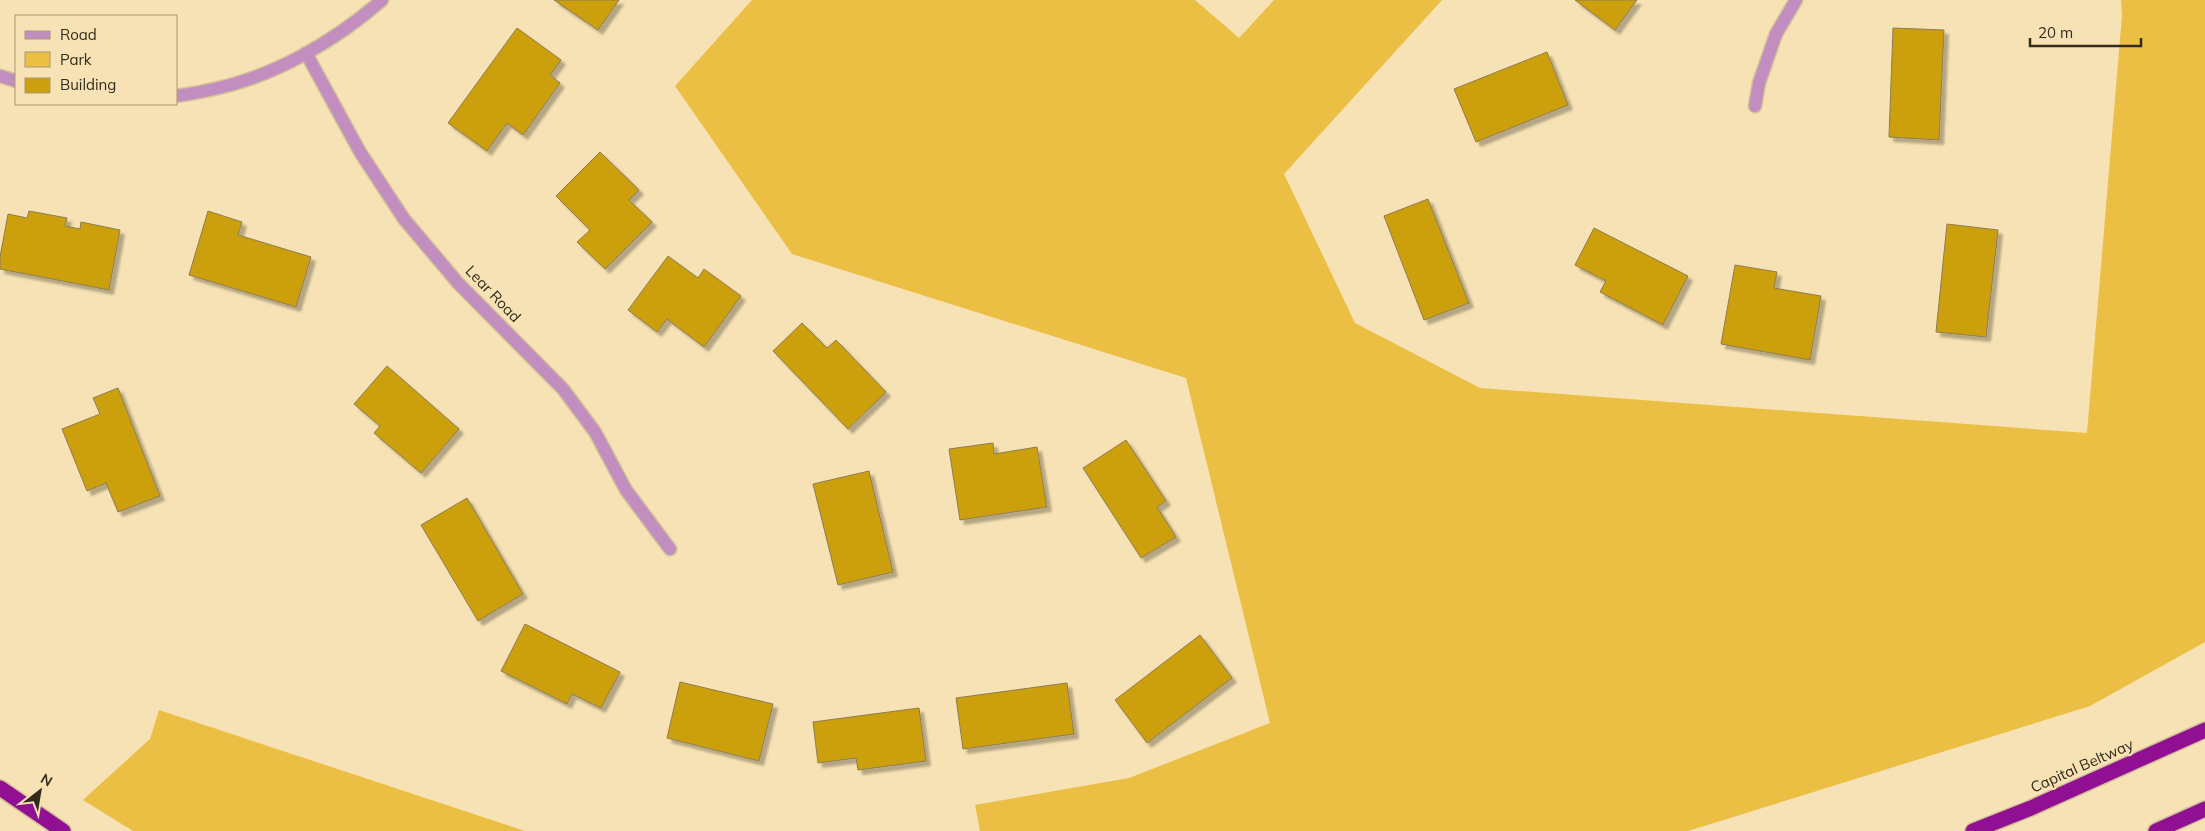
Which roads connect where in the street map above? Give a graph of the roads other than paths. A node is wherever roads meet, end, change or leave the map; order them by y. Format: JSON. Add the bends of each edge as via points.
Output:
{"nodes":[{"id":1,"x":382,"y":0,"type":"edge"},
{"id":2,"x":1796,"y":0,"type":"edge"},
{"id":3,"x":306,"y":53,"type":"junction"},
{"id":4,"x":0,"y":76,"type":"edge"},
{"id":5,"x":15,"y":81,"type":"edge"},
{"id":6,"x":178,"y":96,"type":"edge"},
{"id":7,"x":1755,"y":106,"type":"dead end"},
{"id":8,"x":670,"y":549,"type":"dead end"},
{"id":9,"x":2205,"y":730,"type":"edge"},
{"id":10,"x":0,"y":788,"type":"edge"},
{"id":11,"x":2205,"y":809,"type":"edge"},
{"id":12,"x":64,"y":831,"type":"edge"},
{"id":13,"x":1973,"y":831,"type":"edge"},
{"id":14,"x":2156,"y":831,"type":"edge"}],
"edges":[{"from":1,"to":3,"type":"street"},
{"from":2,"to":7,"type":"street","via":[[1776,34]]},
{"from":3,"to":6,"type":"street","via":[[258,76]]},
{"from":3,"to":8,"type":"street","name":"Lear Road","via":[[360,152],[404,219],[458,283],[563,389],[595,432],[626,490]]},
{"from":4,"to":5,"type":"street"},
{"from":9,"to":13,"type":"highway","name":"Capital Beltway"},
{"from":10,"to":12,"type":"highway"},
{"from":11,"to":14,"type":"highway"}]}
